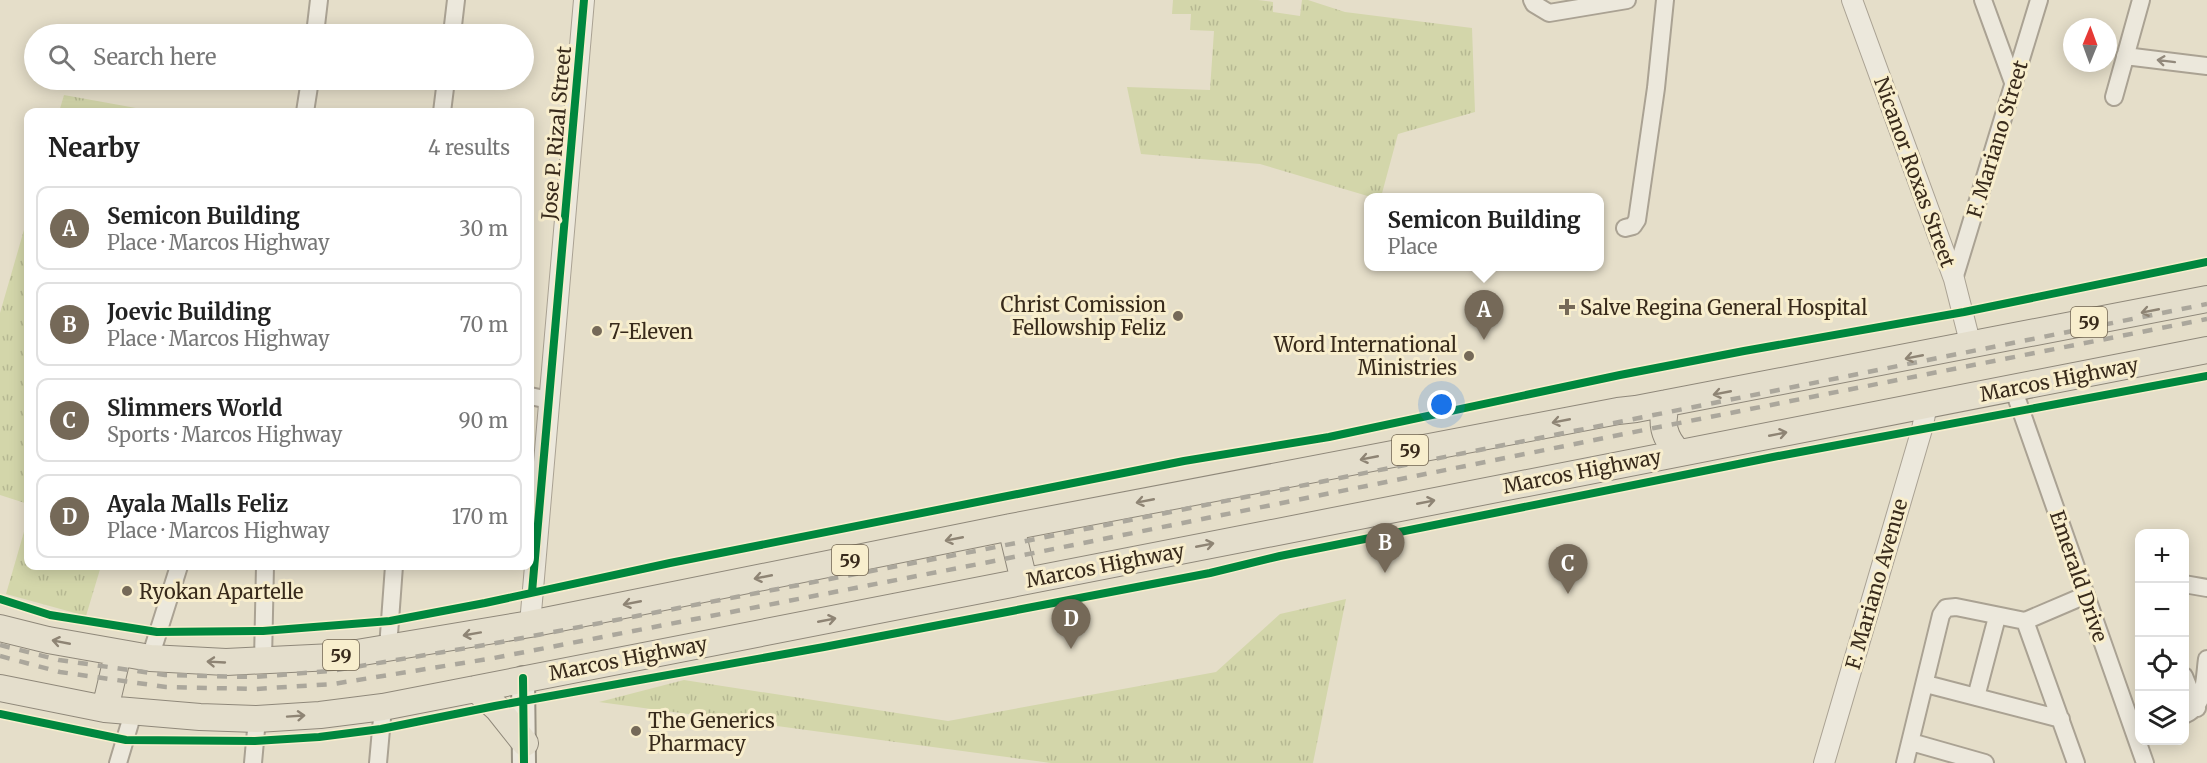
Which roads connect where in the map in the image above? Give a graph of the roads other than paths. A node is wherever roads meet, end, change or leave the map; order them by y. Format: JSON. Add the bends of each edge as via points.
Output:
{"nodes":[{"id":1,"x":320,"y":0,"type":"edge"},
{"id":2,"x":456,"y":0,"type":"edge"},
{"id":3,"x":584,"y":0,"type":"edge"},
{"id":4,"x":1627,"y":0,"type":"edge"},
{"id":5,"x":1665,"y":0,"type":"edge"},
{"id":6,"x":1852,"y":0,"type":"edge"},
{"id":7,"x":1983,"y":0,"type":"edge"},
{"id":8,"x":2039,"y":0,"type":"edge"},
{"id":9,"x":2142,"y":0,"type":"edge"},
{"id":10,"x":1533,"y":2,"type":"edge"},
{"id":11,"x":316,"y":24,"type":"edge"},
{"id":12,"x":453,"y":24,"type":"edge"},
{"id":13,"x":2126,"y":56,"type":"junction"},
{"id":14,"x":2207,"y":66,"type":"edge"},
{"id":15,"x":2014,"y":85,"type":"junction"},
{"id":16,"x":309,"y":90,"type":"edge"},
{"id":17,"x":445,"y":90,"type":"edge"},
{"id":18,"x":2114,"y":97,"type":"dead end"},
{"id":19,"x":306,"y":108,"type":"edge"},
{"id":20,"x":442,"y":108,"type":"edge"},
{"id":21,"x":1625,"y":228,"type":"dead end"},
{"id":22,"x":1954,"y":279,"type":"junction"},
{"id":23,"x":2207,"y":299,"type":"edge"},
{"id":24,"x":1971,"y":346,"type":"junction"},
{"id":25,"x":2207,"y":350,"type":"edge"},
{"id":26,"x":2013,"y":388,"type":"junction"},
{"id":27,"x":534,"y":397,"type":"edge"},
{"id":28,"x":549,"y":400,"type":"junction"},
{"id":29,"x":1667,"y":404,"type":"junction"},
{"id":30,"x":1927,"y":405,"type":"junction"},
{"id":31,"x":1636,"y":409,"type":"junction"},
{"id":32,"x":1678,"y":452,"type":"junction"},
{"id":33,"x":1648,"y":458,"type":"junction"},
{"id":34,"x":1011,"y":527,"type":"junction"},
{"id":35,"x":178,"y":570,"type":"edge"},
{"id":36,"x":265,"y":570,"type":"edge"},
{"id":37,"x":394,"y":570,"type":"edge"},
{"id":38,"x":1024,"y":581,"type":"junction"},
{"id":39,"x":2189,"y":585,"type":"edge"},
{"id":40,"x":2207,"y":588,"type":"edge"},
{"id":41,"x":2086,"y":595,"type":"junction"},
{"id":42,"x":1997,"y":617,"type":"junction"},
{"id":43,"x":2025,"y":621,"type":"junction"},
{"id":44,"x":530,"y":624,"type":"junction"},
{"id":45,"x":0,"y":628,"type":"edge"},
{"id":46,"x":388,"y":648,"type":"junction"},
{"id":47,"x":118,"y":654,"type":"junction"},
{"id":48,"x":150,"y":658,"type":"junction"},
{"id":49,"x":2207,"y":659,"type":"edge"},
{"id":50,"x":263,"y":660,"type":"junction"},
{"id":51,"x":523,"y":678,"type":"junction"},
{"id":52,"x":1926,"y":684,"type":"junction"},
{"id":53,"x":0,"y":688,"type":"edge"},
{"id":54,"x":476,"y":689,"type":"junction"},
{"id":55,"x":2187,"y":691,"type":"edge"},
{"id":56,"x":1976,"y":697,"type":"junction"},
{"id":57,"x":383,"y":706,"type":"junction"},
{"id":58,"x":105,"y":709,"type":"junction"},
{"id":59,"x":2190,"y":711,"type":"edge"},
{"id":60,"x":133,"y":713,"type":"junction"},
{"id":61,"x":257,"y":719,"type":"junction"},
{"id":62,"x":2061,"y":720,"type":"junction"},
{"id":63,"x":2135,"y":729,"type":"edge"},
{"id":64,"x":1911,"y":742,"type":"junction"},
{"id":65,"x":2140,"y":745,"type":"edge"},
{"id":66,"x":524,"y":753,"type":"edge"},
{"id":67,"x":118,"y":763,"type":"edge"},
{"id":68,"x":253,"y":763,"type":"edge"},
{"id":69,"x":378,"y":763,"type":"edge"},
{"id":70,"x":1824,"y":763,"type":"edge"},
{"id":71,"x":1905,"y":763,"type":"edge"},
{"id":72,"x":1985,"y":763,"type":"edge"},
{"id":73,"x":2076,"y":763,"type":"edge"},
{"id":74,"x":2145,"y":763,"type":"edge"}],
"edges":[{"from":1,"to":11,"type":"street"},
{"from":2,"to":12,"type":"street"},
{"from":3,"to":28,"type":"street","name":"Jose P. Rizal Street"},
{"from":4,"to":10,"type":"street","via":[[1549,13]]},
{"from":5,"to":21,"type":"street","via":[[1637,220]]},
{"from":6,"to":22,"type":"street","name":"Nicanor Roxas Street"},
{"from":7,"to":15,"type":"street"},
{"from":8,"to":15,"type":"street","name":"F. Mariano Street"},
{"from":9,"to":13,"type":"street"},
{"from":14,"to":13,"type":"street","one_way":true},
{"from":13,"to":18,"type":"street"},
{"from":15,"to":22,"type":"street","name":"F. Mariano Street"},
{"from":16,"to":19,"type":"street"},
{"from":17,"to":20,"type":"street"},
{"from":22,"to":24,"type":"street","name":"Nicanor Roxas Street"},
{"from":23,"to":24,"type":"main road","number":"59","one_way":true},
{"from":24,"to":29,"type":"main road","number":"59","one_way":true},
{"from":25,"to":26,"type":"main road","name":"Marcos Highway"},
{"from":26,"to":30,"type":"main road","name":"Marcos Highway"},
{"from":26,"to":41,"type":"street","name":"Emerald Drive"},
{"from":27,"to":28,"type":"street"},
{"from":28,"to":44,"type":"street","name":"Jose P. Rizal Street"},
{"from":29,"to":31,"type":"main road","number":"59"},
{"from":29,"to":32,"type":"main road","via":[[1664,430]]},
{"from":32,"to":30,"type":"main road","name":"Marcos Highway","one_way":true},
{"from":30,"to":70,"type":"street","name":"F. Mariano Avenue"},
{"from":31,"to":33,"type":"main road","via":[[1649,432]]},
{"from":31,"to":34,"type":"main road","number":"59","one_way":true},
{"from":32,"to":33,"type":"main road","name":"Marcos Highway"},
{"from":38,"to":33,"type":"main road","name":"Marcos Highway","one_way":true},
{"from":34,"to":38,"type":"main road"},
{"from":34,"to":44,"type":"main road","number":"59","one_way":true},
{"from":35,"to":48,"type":"street"},
{"from":36,"to":50,"type":"street"},
{"from":37,"to":46,"type":"street"},
{"from":51,"to":38,"type":"main road","name":"Marcos Highway","one_way":true},
{"from":39,"to":40,"type":"street"},
{"from":41,"to":43,"type":"street"},
{"from":41,"to":63,"type":"street","name":"Emerald Drive"},
{"from":42,"to":43,"type":"street"},
{"from":42,"to":52,"type":"street","via":[[1946,608],[1941,615]]},
{"from":42,"to":56,"type":"street"},
{"from":43,"to":62,"type":"street"},
{"from":44,"to":46,"type":"main road","number":"59","one_way":true},
{"from":47,"to":45,"type":"main road","number":"59","one_way":true},
{"from":46,"to":50,"type":"main road","number":"59","via":[[333,657]]},
{"from":47,"to":48,"type":"main road","number":"59"},
{"from":47,"to":58,"type":"main road"},
{"from":50,"to":48,"type":"main road","number":"59","one_way":true},
{"from":49,"to":59,"type":"street","via":[[2201,701]]},
{"from":51,"to":54,"type":"main road","name":"Marcos Highway"},
{"from":51,"to":66,"type":"main road"},
{"from":52,"to":56,"type":"street"},
{"from":52,"to":64,"type":"street"},
{"from":53,"to":58,"type":"main road","name":"Marcos Highway"},
{"from":54,"to":57,"type":"main road","name":"Marcos Highway"},
{"from":54,"to":66,"type":"main road","via":[[498,709]]},
{"from":55,"to":59,"type":"street"},
{"from":56,"to":62,"type":"street"},
{"from":61,"to":57,"type":"main road","name":"Marcos Highway","one_way":true},
{"from":57,"to":69,"type":"street"},
{"from":58,"to":60,"type":"main road","name":"Marcos Highway"},
{"from":60,"to":61,"type":"main road","name":"Marcos Highway"},
{"from":60,"to":67,"type":"street"},
{"from":61,"to":68,"type":"street"},
{"from":62,"to":73,"type":"street"},
{"from":64,"to":71,"type":"street"},
{"from":64,"to":72,"type":"street"},
{"from":65,"to":74,"type":"street","name":"Emerald Drive"}]}
